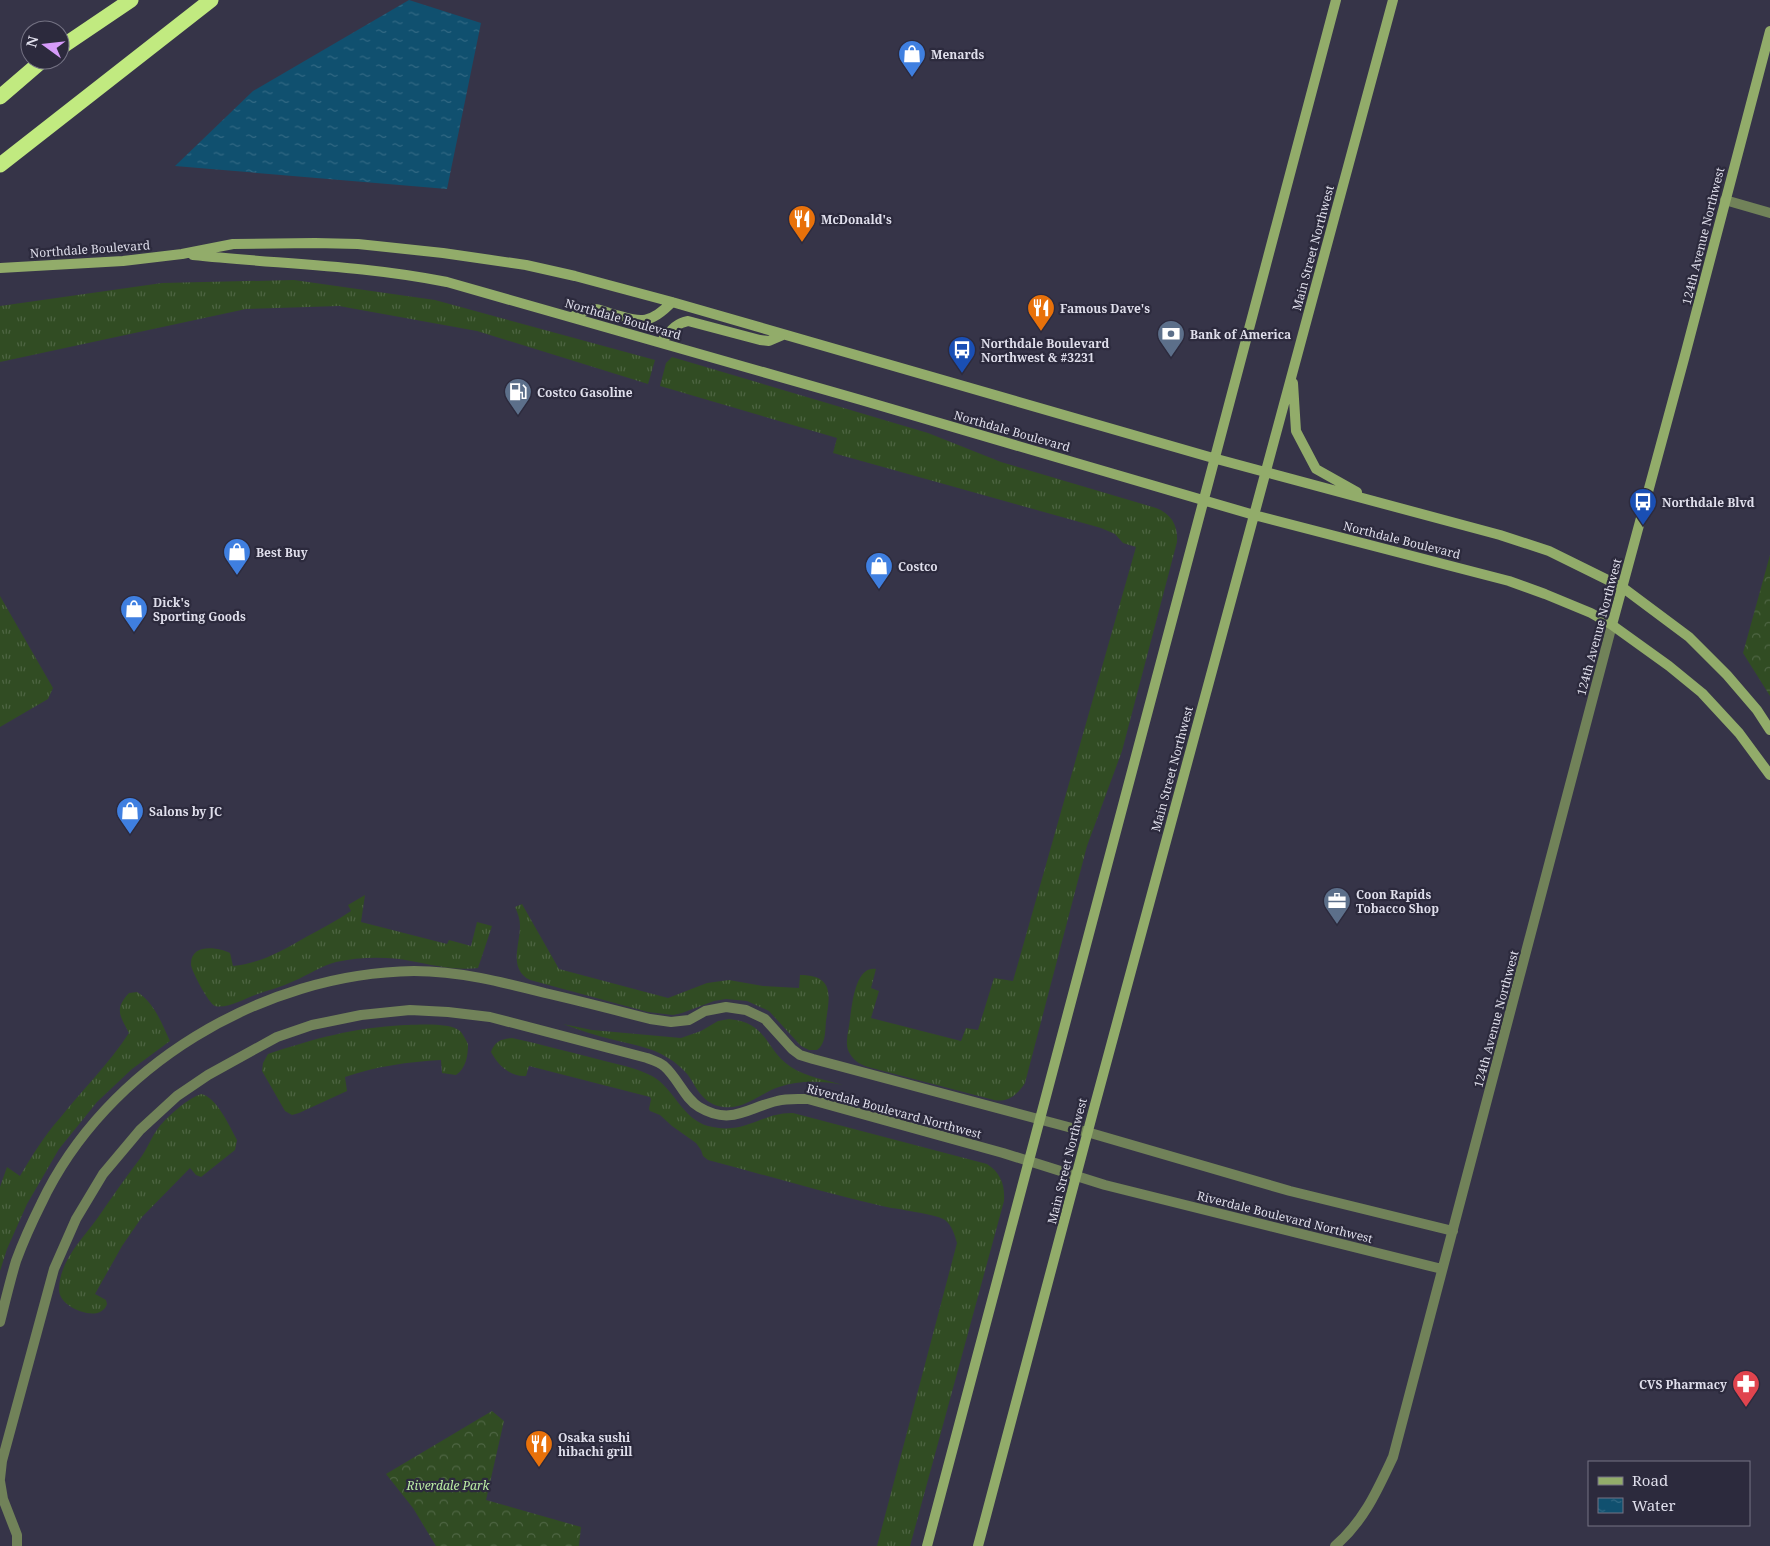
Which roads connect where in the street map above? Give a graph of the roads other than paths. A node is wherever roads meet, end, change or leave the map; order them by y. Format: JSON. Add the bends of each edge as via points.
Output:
{"nodes":[{"id":1,"x":131,"y":0,"type":"edge"},
{"id":2,"x":211,"y":0,"type":"edge"},
{"id":3,"x":1336,"y":0,"type":"edge"},
{"id":4,"x":1393,"y":0,"type":"edge"},
{"id":5,"x":1770,"y":30,"type":"edge"},
{"id":6,"x":70,"y":41,"type":"edge"},
{"id":7,"x":31,"y":70,"type":"edge"},
{"id":8,"x":0,"y":97,"type":"edge"},
{"id":9,"x":0,"y":165,"type":"edge"},
{"id":10,"x":1725,"y":200,"type":"junction"},
{"id":11,"x":1770,"y":213,"type":"edge"},
{"id":12,"x":182,"y":254,"type":"junction"},
{"id":13,"x":0,"y":268,"type":"edge"},
{"id":14,"x":672,"y":302,"type":"junction"},
{"id":15,"x":572,"y":317,"type":"junction"},
{"id":16,"x":783,"y":334,"type":"junction"},
{"id":17,"x":661,"y":342,"type":"junction"},
{"id":18,"x":1292,"y":374,"type":"junction"},
{"id":19,"x":1213,"y":458,"type":"junction"},
{"id":20,"x":1266,"y":472,"type":"junction"},
{"id":21,"x":1202,"y":500,"type":"junction"},
{"id":22,"x":1371,"y":500,"type":"junction"},
{"id":23,"x":1254,"y":515,"type":"junction"},
{"id":24,"x":1622,"y":587,"type":"junction"},
{"id":25,"x":1612,"y":626,"type":"junction"},
{"id":26,"x":1770,"y":730,"type":"edge"},
{"id":27,"x":1770,"y":775,"type":"edge"},
{"id":28,"x":1040,"y":1120,"type":"junction"},
{"id":29,"x":1087,"y":1132,"type":"junction"},
{"id":30,"x":1030,"y":1161,"type":"junction"},
{"id":31,"x":1077,"y":1175,"type":"junction"},
{"id":32,"x":1453,"y":1231,"type":"junction"},
{"id":33,"x":1442,"y":1269,"type":"junction"},
{"id":34,"x":0,"y":1322,"type":"edge"},
{"id":35,"x":0,"y":1480,"type":"edge"},
{"id":36,"x":17,"y":1546,"type":"edge"},
{"id":37,"x":927,"y":1546,"type":"edge"},
{"id":38,"x":978,"y":1546,"type":"edge"},
{"id":39,"x":1335,"y":1546,"type":"edge"}],
"edges":[{"from":1,"to":6,"type":"highway"},
{"from":2,"to":9,"type":"highway"},
{"from":3,"to":19,"type":"street"},
{"from":4,"to":18,"type":"street","name":"Main Street Northwest"},
{"from":5,"to":10,"type":"street","name":"124th Avenue Northwest"},
{"from":7,"to":8,"type":"highway"},
{"from":10,"to":11,"type":"street"},
{"from":10,"to":24,"type":"street","name":"124th Avenue Northwest"},
{"from":12,"to":13,"type":"street","name":"Northdale Boulevard"},
{"from":12,"to":14,"type":"street","name":"Northdale Boulevard","via":[[233,244],[315,242],[398,248],[526,265]]},
{"from":12,"to":15,"type":"street","name":"Northdale Boulevard","via":[[409,274]]},
{"from":14,"to":15,"type":"street","via":[[658,315],[645,320],[589,309]]},
{"from":14,"to":16,"type":"street","name":"Northdale Boulevard"},
{"from":15,"to":17,"type":"street","name":"Northdale Boulevard"},
{"from":16,"to":17,"type":"street","via":[[769,341],[760,340],[688,321],[680,322]]},
{"from":16,"to":19,"type":"street","name":"Northdale Boulevard"},
{"from":17,"to":21,"type":"street","name":"Northdale Boulevard"},
{"from":18,"to":20,"type":"street","name":"Main Street Northwest"},
{"from":18,"to":22,"type":"street","via":[[1296,432],[1316,469]]},
{"from":19,"to":20,"type":"street","name":"Northdale Boulevard"},
{"from":19,"to":21,"type":"street"},
{"from":20,"to":22,"type":"street","name":"Northdale Boulevard"},
{"from":20,"to":23,"type":"street","name":"Main Street Northwest"},
{"from":21,"to":23,"type":"street","name":"Northdale Boulevard"},
{"from":21,"to":28,"type":"street"},
{"from":22,"to":24,"type":"street","name":"Northdale Boulevard","via":[[1549,551]]},
{"from":23,"to":25,"type":"street","name":"Northdale Boulevard","via":[[1509,581],[1591,613]]},
{"from":23,"to":29,"type":"street","name":"Main Street Northwest"},
{"from":24,"to":25,"type":"street","name":"124th Avenue Northwest"},
{"from":24,"to":26,"type":"street","name":"Northdale Boulevard","via":[[1689,637],[1728,675]]},
{"from":25,"to":27,"type":"street","name":"Northdale Boulevard","via":[[1702,693],[1739,733]]},
{"from":25,"to":32,"type":"street","name":"124th Avenue Northwest"},
{"from":28,"to":29,"type":"street"},
{"from":28,"to":30,"type":"street"},
{"from":28,"to":34,"type":"street","via":[[800,1055],[765,1019],[746,1010],[726,1006],[689,1020],[672,1022],[499,981],[454,974],[414,971],[356,976],[260,1002],[154,1064],[110,1104],[71,1152],[42,1202],[16,1260]]},
{"from":29,"to":31,"type":"street","name":"Main Street Northwest"},
{"from":29,"to":32,"type":"street","via":[[1290,1191]]},
{"from":30,"to":31,"type":"street","name":"Riverdale Boulevard Northwest"},
{"from":30,"to":35,"type":"street","name":"Riverdale Boulevard Northwest","via":[[808,1099],[777,1101],[738,1116],[716,1115],[698,1106],[663,1065],[490,1017],[410,1010],[361,1014],[303,1028],[276,1037],[177,1096],[140,1130],[102,1174],[54,1269],[2,1461]]},
{"from":30,"to":37,"type":"street"},
{"from":31,"to":33,"type":"street","name":"Riverdale Boulevard Northwest","via":[[1105,1185]]},
{"from":31,"to":38,"type":"street","name":"Main Street Northwest"},
{"from":32,"to":33,"type":"street","name":"124th Avenue Northwest"},
{"from":33,"to":39,"type":"street","via":[[1393,1457],[1373,1501]]},
{"from":35,"to":36,"type":"street","name":"Riverdale Boulevard Northwest","via":[[3,1500],[17,1535]]}]}
